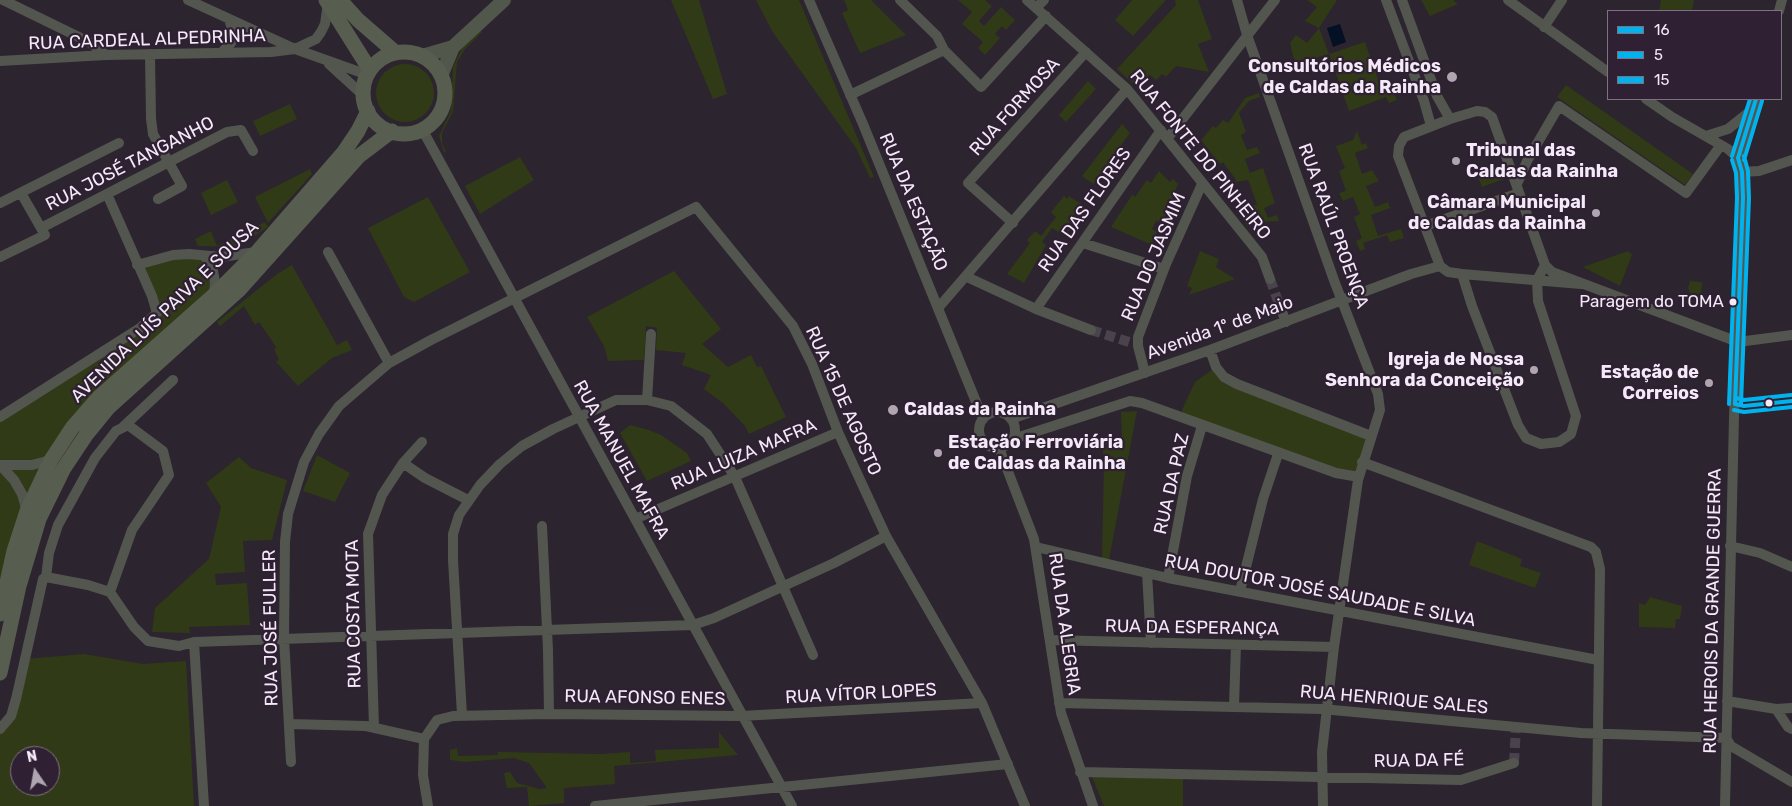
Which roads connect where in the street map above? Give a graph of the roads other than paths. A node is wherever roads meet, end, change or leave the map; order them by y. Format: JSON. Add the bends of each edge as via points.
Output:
{"nodes":[{"id":1,"x":3,"y":0,"type":"edge"},
{"id":2,"x":188,"y":0,"type":"edge"},
{"id":3,"x":504,"y":0,"type":"edge"},
{"id":4,"x":809,"y":0,"type":"edge"},
{"id":5,"x":900,"y":0,"type":"edge"},
{"id":6,"x":1027,"y":0,"type":"edge"},
{"id":7,"x":1044,"y":0,"type":"edge"},
{"id":8,"x":1237,"y":0,"type":"edge"},
{"id":9,"x":1275,"y":0,"type":"edge"},
{"id":10,"x":1386,"y":0,"type":"edge"},
{"id":11,"x":1402,"y":0,"type":"edge"},
{"id":12,"x":1508,"y":0,"type":"edge"},
{"id":13,"x":1562,"y":0,"type":"edge"},
{"id":14,"x":331,"y":1,"type":"edge"},
{"id":15,"x":1036,"y":8,"type":"junction"},
{"id":16,"x":1046,"y":16,"type":"junction"},
{"id":17,"x":229,"y":20,"type":"junction"},
{"id":18,"x":1544,"y":27,"type":"junction"},
{"id":19,"x":1247,"y":36,"type":"junction"},
{"id":20,"x":453,"y":47,"type":"junction"},
{"id":21,"x":295,"y":50,"type":"junction"},
{"id":22,"x":944,"y":50,"type":"junction"},
{"id":23,"x":222,"y":52,"type":"junction"},
{"id":24,"x":1086,"y":52,"type":"junction"},
{"id":25,"x":396,"y":53,"type":"junction"},
{"id":26,"x":150,"y":54,"type":"junction"},
{"id":27,"x":106,"y":55,"type":"junction"},
{"id":28,"x":422,"y":56,"type":"junction"},
{"id":29,"x":324,"y":60,"type":"junction"},
{"id":30,"x":0,"y":61,"type":"edge"},
{"id":31,"x":1607,"y":71,"type":"edge"},
{"id":32,"x":369,"y":73,"type":"junction"},
{"id":33,"x":441,"y":76,"type":"junction"},
{"id":34,"x":1127,"y":89,"type":"junction"},
{"id":35,"x":850,"y":94,"type":"junction"},
{"id":36,"x":364,"y":96,"type":"junction"},
{"id":37,"x":1648,"y":100,"type":"edge"},
{"id":38,"x":1755,"y":104,"type":"edge"},
{"id":39,"x":368,"y":111,"type":"junction"},
{"id":40,"x":1450,"y":120,"type":"junction"},
{"id":41,"x":1431,"y":126,"type":"junction"},
{"id":42,"x":422,"y":129,"type":"junction"},
{"id":43,"x":1161,"y":130,"type":"junction"},
{"id":44,"x":392,"y":131,"type":"junction"},
{"id":45,"x":1706,"y":136,"type":"junction"},
{"id":46,"x":1167,"y":139,"type":"junction"},
{"id":47,"x":119,"y":143,"type":"dead end"},
{"id":48,"x":1721,"y":144,"type":"junction"},
{"id":49,"x":253,"y":151,"type":"dead end"},
{"id":50,"x":1738,"y":158,"type":"junction"},
{"id":51,"x":1792,"y":160,"type":"edge"},
{"id":52,"x":170,"y":162,"type":"junction"},
{"id":53,"x":1742,"y":172,"type":"junction"},
{"id":54,"x":1202,"y":184,"type":"junction"},
{"id":55,"x":1518,"y":188,"type":"junction"},
{"id":56,"x":21,"y":193,"type":"junction"},
{"id":57,"x":107,"y":194,"type":"junction"},
{"id":58,"x":158,"y":199,"type":"dead end"},
{"id":59,"x":0,"y":203,"type":"edge"},
{"id":60,"x":1013,"y":223,"type":"junction"},
{"id":61,"x":1425,"y":226,"type":"junction"},
{"id":62,"x":41,"y":228,"type":"junction"},
{"id":63,"x":1083,"y":243,"type":"junction"},
{"id":64,"x":258,"y":251,"type":"junction"},
{"id":65,"x":328,"y":252,"type":"dead end"},
{"id":66,"x":0,"y":256,"type":"edge"},
{"id":67,"x":205,"y":257,"type":"junction"},
{"id":68,"x":137,"y":265,"type":"junction"},
{"id":69,"x":1545,"y":265,"type":"junction"},
{"id":70,"x":1164,"y":269,"type":"junction"},
{"id":71,"x":1444,"y":269,"type":"junction"},
{"id":72,"x":1462,"y":274,"type":"junction"},
{"id":73,"x":967,"y":277,"type":"junction"},
{"id":74,"x":1270,"y":278,"type":"tunnel mouth"},
{"id":75,"x":1537,"y":280,"type":"junction"},
{"id":76,"x":1580,"y":284,"type":"junction"},
{"id":77,"x":214,"y":294,"type":"junction"},
{"id":78,"x":515,"y":297,"type":"junction"},
{"id":79,"x":1342,"y":301,"type":"junction"},
{"id":80,"x":1279,"y":304,"type":"tunnel mouth"},
{"id":81,"x":939,"y":307,"type":"junction"},
{"id":82,"x":1036,"y":309,"type":"junction"},
{"id":83,"x":1286,"y":322,"type":"junction"},
{"id":84,"x":1091,"y":330,"type":"tunnel mouth"},
{"id":85,"x":651,"y":334,"type":"dead end"},
{"id":86,"x":1792,"y":335,"type":"edge"},
{"id":87,"x":1738,"y":342,"type":"junction"},
{"id":88,"x":1210,"y":350,"type":"junction"},
{"id":89,"x":389,"y":363,"type":"junction"},
{"id":90,"x":1145,"y":373,"type":"junction"},
{"id":91,"x":172,"y":380,"type":"dead end"},
{"id":92,"x":647,"y":400,"type":"junction"},
{"id":93,"x":0,"y":416,"type":"edge"},
{"id":94,"x":579,"y":416,"type":"junction"},
{"id":95,"x":983,"y":419,"type":"junction"},
{"id":96,"x":1011,"y":419,"type":"junction"},
{"id":97,"x":126,"y":426,"type":"junction"},
{"id":98,"x":1202,"y":426,"type":"junction"},
{"id":99,"x":838,"y":432,"type":"junction"},
{"id":100,"x":1371,"y":436,"type":"junction"},
{"id":101,"x":1013,"y":439,"type":"junction"},
{"id":102,"x":422,"y":442,"type":"dead end"},
{"id":103,"x":999,"y":448,"type":"junction"},
{"id":104,"x":1278,"y":454,"type":"junction"},
{"id":105,"x":51,"y":460,"type":"junction"},
{"id":106,"x":1362,"y":462,"type":"junction"},
{"id":107,"x":403,"y":463,"type":"junction"},
{"id":108,"x":0,"y":465,"type":"edge"},
{"id":109,"x":735,"y":477,"type":"junction"},
{"id":110,"x":1359,"y":477,"type":"junction"},
{"id":111,"x":468,"y":500,"type":"junction"},
{"id":112,"x":27,"y":511,"type":"junction"},
{"id":113,"x":635,"y":519,"type":"junction"},
{"id":114,"x":542,"y":526,"type":"dead end"},
{"id":115,"x":886,"y":536,"type":"junction"},
{"id":116,"x":1730,"y":546,"type":"junction"},
{"id":117,"x":1036,"y":547,"type":"junction"},
{"id":118,"x":1792,"y":567,"type":"edge"},
{"id":119,"x":1147,"y":573,"type":"junction"},
{"id":120,"x":46,"y":577,"type":"junction"},
{"id":121,"x":1168,"y":578,"type":"junction"},
{"id":122,"x":784,"y":586,"type":"junction"},
{"id":123,"x":1240,"y":591,"type":"junction"},
{"id":124,"x":110,"y":592,"type":"junction"},
{"id":125,"x":1340,"y":610,"type":"junction"},
{"id":126,"x":0,"y":614,"type":"edge"},
{"id":127,"x":693,"y":625,"type":"junction"},
{"id":128,"x":547,"y":630,"type":"junction"},
{"id":129,"x":458,"y":633,"type":"junction"},
{"id":130,"x":370,"y":636,"type":"junction"},
{"id":131,"x":284,"y":638,"type":"junction"},
{"id":132,"x":1050,"y":640,"type":"junction"},
{"id":133,"x":194,"y":642,"type":"junction"},
{"id":134,"x":1151,"y":643,"type":"junction"},
{"id":135,"x":1236,"y":645,"type":"junction"},
{"id":136,"x":1334,"y":647,"type":"junction"},
{"id":137,"x":814,"y":655,"type":"dead end"},
{"id":138,"x":1598,"y":660,"type":"junction"},
{"id":139,"x":0,"y":673,"type":"edge"},
{"id":140,"x":1727,"y":701,"type":"junction"},
{"id":141,"x":982,"y":703,"type":"junction"},
{"id":142,"x":1059,"y":703,"type":"junction"},
{"id":143,"x":1234,"y":706,"type":"junction"},
{"id":144,"x":1792,"y":708,"type":"edge"},
{"id":145,"x":1776,"y":709,"type":"junction"},
{"id":146,"x":1326,"y":710,"type":"junction"},
{"id":147,"x":549,"y":714,"type":"junction"},
{"id":148,"x":462,"y":715,"type":"junction"},
{"id":149,"x":741,"y":716,"type":"junction"},
{"id":150,"x":290,"y":724,"type":"junction"},
{"id":151,"x":374,"y":727,"type":"junction"},
{"id":152,"x":0,"y":729,"type":"edge"},
{"id":153,"x":1792,"y":729,"type":"edge"},
{"id":154,"x":1597,"y":734,"type":"junction"},
{"id":155,"x":1726,"y":738,"type":"junction"},
{"id":156,"x":424,"y":739,"type":"junction"},
{"id":157,"x":291,"y":762,"type":"dead end"},
{"id":158,"x":1514,"y":763,"type":"dead end"},
{"id":159,"x":1008,"y":764,"type":"junction"},
{"id":160,"x":1080,"y":772,"type":"junction"},
{"id":161,"x":1322,"y":776,"type":"junction"},
{"id":162,"x":1792,"y":782,"type":"edge"},
{"id":163,"x":781,"y":788,"type":"junction"},
{"id":164,"x":204,"y":791,"type":"junction"},
{"id":165,"x":204,"y":806,"type":"edge"},
{"id":166,"x":213,"y":806,"type":"edge"},
{"id":167,"x":428,"y":806,"type":"edge"},
{"id":168,"x":595,"y":806,"type":"edge"},
{"id":169,"x":792,"y":806,"type":"edge"},
{"id":170,"x":1025,"y":806,"type":"edge"},
{"id":171,"x":1093,"y":806,"type":"edge"},
{"id":172,"x":1323,"y":806,"type":"edge"},
{"id":173,"x":1597,"y":806,"type":"edge"},
{"id":174,"x":1725,"y":806,"type":"edge"}],
"edges":[{"from":1,"to":27,"type":"street","via":[[89,42]]},
{"from":2,"to":17,"type":"street"},
{"from":3,"to":20,"type":"main road"},
{"from":4,"to":35,"type":"street","name":"RUA DA ESTAÇÃO"},
{"from":5,"to":22,"type":"street","via":[[937,36]]},
{"from":6,"to":15,"type":"street","name":"RUA FONTE DO PINHEIRO"},
{"from":7,"to":15,"type":"street"},
{"from":8,"to":19,"type":"street","name":"RUA RAÚL PROENÇA"},
{"from":9,"to":19,"type":"street"},
{"from":10,"to":41,"type":"street"},
{"from":11,"to":40,"type":"street","via":[[1437,96]]},
{"from":12,"to":18,"type":"street"},
{"from":13,"to":18,"type":"street"},
{"from":14,"to":21,"type":"street","via":[[325,24],[316,39]]},
{"from":14,"to":25,"type":"main road"},
{"from":14,"to":32,"type":"main road"},
{"from":15,"to":16,"type":"street","name":"RUA FONTE DO PINHEIRO"},
{"from":16,"to":22,"type":"street","via":[[981,87]]},
{"from":16,"to":24,"type":"street","name":"RUA FONTE DO PINHEIRO"},
{"from":17,"to":21,"type":"street"},
{"from":17,"to":23,"type":"street","via":[[234,33],[231,43]]},
{"from":18,"to":31,"type":"street"},
{"from":19,"to":46,"type":"street"},
{"from":19,"to":79,"type":"street","name":"RUA RAÚL PROENÇA"},
{"from":20,"to":28,"type":"main road"},
{"from":20,"to":33,"type":"main road"},
{"from":21,"to":23,"type":"street","name":"RUA CARDEAL ALPEDRINHA"},
{"from":21,"to":29,"type":"street"},
{"from":22,"to":35,"type":"street"},
{"from":23,"to":26,"type":"street","name":"RUA CARDEAL ALPEDRINHA"},
{"from":24,"to":34,"type":"street","name":"RUA FONTE DO PINHEIRO"},
{"from":24,"to":60,"type":"street","name":"RUA FORMOSA","via":[[968,183]]},
{"from":25,"to":28,"type":"main road"},
{"from":25,"to":32,"type":"main road","via":[[382,59]]},
{"from":26,"to":27,"type":"street","name":"RUA CARDEAL ALPEDRINHA"},
{"from":26,"to":52,"type":"street","via":[[153,134]]},
{"from":27,"to":30,"type":"street","name":"RUA CARDEAL ALPEDRINHA"},
{"from":28,"to":33,"type":"main road"},
{"from":29,"to":32,"type":"street"},
{"from":29,"to":36,"type":"street"},
{"from":32,"to":36,"type":"main road"},
{"from":33,"to":42,"type":"main road","via":[[445,91],[443,106],[435,120]]},
{"from":34,"to":43,"type":"street","name":"RUA FONTE DO PINHEIRO"},
{"from":34,"to":60,"type":"street"},
{"from":35,"to":81,"type":"street","name":"RUA DA ESTAÇÃO"},
{"from":36,"to":39,"type":"main road"},
{"from":37,"to":45,"type":"street"},
{"from":38,"to":45,"type":"street","via":[[1728,129]]},
{"from":38,"to":50,"type":"street"},
{"from":39,"to":44,"type":"main road","via":[[375,121]]},
{"from":39,"to":64,"type":"main road","name":"AVENIDA LUÍS PAIVA E SOUSA","via":[[347,148]]},
{"from":40,"to":41,"type":"street"},
{"from":40,"to":55,"type":"street","via":[[1477,111],[1492,117]]},
{"from":41,"to":61,"type":"street","via":[[1404,137],[1398,156]]},
{"from":42,"to":44,"type":"main road","via":[[407,133]]},
{"from":42,"to":78,"type":"street","name":"RUA MANUEL MAFRA"},
{"from":43,"to":46,"type":"street","name":"RUA FONTE DO PINHEIRO"},
{"from":43,"to":63,"type":"street","name":"RUA DAS FLORES"},
{"from":44,"to":139,"type":"main road","name":"AVENIDA LUÍS PAIVA E SOUSA","via":[[359,156],[239,290],[108,408],[86,435],[64,468],[40,519],[19,586]]},
{"from":45,"to":48,"type":"street"},
{"from":46,"to":54,"type":"street","name":"RUA FONTE DO PINHEIRO"},
{"from":47,"to":56,"type":"street"},
{"from":48,"to":50,"type":"street"},
{"from":48,"to":55,"type":"street","via":[[1686,193],[1559,106],[1527,161]]},
{"from":49,"to":52,"type":"street","name":"RUA JOSÉ TANGANHO","via":[[241,130],[227,132]]},
{"from":50,"to":53,"type":"street","name":"RUA HEROIS DA GRANDE GUERRA"},
{"from":51,"to":53,"type":"street","via":[[1759,171]]},
{"from":52,"to":57,"type":"street","name":"RUA JOSÉ TANGANHO"},
{"from":52,"to":58,"type":"street","via":[[182,186]]},
{"from":53,"to":87,"type":"street","name":"RUA HEROIS DA GRANDE GUERRA"},
{"from":54,"to":70,"type":"street","name":"RUA DO JASMIM"},
{"from":54,"to":74,"type":"street","name":"RUA FONTE DO PINHEIRO","via":[[1262,257]]},
{"from":55,"to":61,"type":"street"},
{"from":55,"to":69,"type":"street"},
{"from":56,"to":59,"type":"street"},
{"from":56,"to":62,"type":"street","name":"RUA JOSÉ TANGANHO"},
{"from":57,"to":62,"type":"street","name":"RUA JOSÉ TANGANHO"},
{"from":57,"to":68,"type":"street"},
{"from":60,"to":73,"type":"street"},
{"from":61,"to":71,"type":"street"},
{"from":62,"to":66,"type":"street","name":"RUA JOSÉ TANGANHO","via":[[45,235]]},
{"from":63,"to":70,"type":"street"},
{"from":63,"to":82,"type":"street","name":"RUA DAS FLORES"},
{"from":64,"to":67,"type":"street","via":[[221,258]]},
{"from":64,"to":77,"type":"main road","name":"AVENIDA LUÍS PAIVA E SOUSA"},
{"from":65,"to":89,"type":"street"},
{"from":67,"to":68,"type":"street","via":[[173,255]]},
{"from":67,"to":77,"type":"street","via":[[212,266]]},
{"from":68,"to":93,"type":"street","via":[[152,296],[156,313],[140,328]]},
{"from":69,"to":75,"type":"street"},
{"from":69,"to":76,"type":"street","via":[[1552,272]]},
{"from":70,"to":90,"type":"street","name":"RUA DO JASMIM","via":[[1135,344]]},
{"from":71,"to":72,"type":"street"},
{"from":71,"to":79,"type":"street","name":"Avenida 1º de Maio","via":[[1411,274]]},
{"from":72,"to":75,"type":"street"},
{"from":72,"to":75,"type":"street","via":[[1518,425],[1526,438],[1540,444],[1559,442],[1571,434],[1576,416],[1538,301]]},
{"from":73,"to":81,"type":"street"},
{"from":73,"to":82,"type":"street"},
{"from":75,"to":76,"type":"street"},
{"from":76,"to":87,"type":"street"},
{"from":77,"to":105,"type":"main road","name":"AVENIDA LUÍS PAIVA E SOUSA","via":[[99,397],[72,428]]},
{"from":78,"to":89,"type":"street","name":"RUA JOSÉ FULLER"},
{"from":78,"to":94,"type":"street","name":"RUA MANUEL MAFRA"},
{"from":78,"to":99,"type":"street","name":"RUA 15 DE AGOSTO","via":[[696,207],[793,326],[812,364]]},
{"from":79,"to":83,"type":"street","name":"Avenida 1º de Maio"},
{"from":79,"to":100,"type":"street","name":"RUA RAÚL PROENÇA","via":[[1378,394],[1380,410]]},
{"from":80,"to":83,"type":"street"},
{"from":81,"to":95,"type":"street","name":"RUA DA ESTAÇÃO"},
{"from":82,"to":84,"type":"street"},
{"from":83,"to":88,"type":"street","name":"Avenida 1º de Maio"},
{"from":85,"to":92,"type":"street"},
{"from":86,"to":87,"type":"street"},
{"from":87,"to":116,"type":"street","name":"RUA HEROIS DA GRANDE GUERRA"},
{"from":88,"to":90,"type":"street","name":"Avenida 1º de Maio"},
{"from":88,"to":100,"type":"street","via":[[1216,368],[1237,384]]},
{"from":89,"to":131,"type":"street","name":"RUA JOSÉ FULLER","via":[[339,406],[304,462],[288,514]]},
{"from":90,"to":96,"type":"street","name":"Avenida 1º de Maio"},
{"from":91,"to":97,"type":"street"},
{"from":92,"to":94,"type":"street","via":[[616,400]]},
{"from":92,"to":109,"type":"street","via":[[671,406],[701,429]]},
{"from":94,"to":111,"type":"street","via":[[522,446],[500,464]]},
{"from":94,"to":113,"type":"street","name":"RUA MANUEL MAFRA"},
{"from":95,"to":96,"type":"street","via":[[997,412]]},
{"from":95,"to":103,"type":"street","via":[[979,429],[981,439],[989,446]]},
{"from":96,"to":101,"type":"street","via":[[1015,429]]},
{"from":97,"to":120,"type":"street","via":[[116,431],[95,458],[58,525]]},
{"from":97,"to":124,"type":"street","via":[[163,451],[169,475],[132,530]]},
{"from":98,"to":101,"type":"street","via":[[1142,403],[1130,402]]},
{"from":98,"to":104,"type":"street"},
{"from":98,"to":121,"type":"street","name":"RUA DA PAZ","via":[[1187,476]]},
{"from":99,"to":109,"type":"street","name":"RUA LUIZA MAFRA"},
{"from":99,"to":115,"type":"street","name":"RUA 15 DE AGOSTO"},
{"from":100,"to":106,"type":"street","name":"RUA RAÚL PROENÇA"},
{"from":101,"to":103,"type":"street"},
{"from":102,"to":107,"type":"street","name":"RUA COSTA MOTA"},
{"from":103,"to":117,"type":"street","name":"RUA DA ALEGRIA"},
{"from":104,"to":110,"type":"street"},
{"from":104,"to":123,"type":"street"},
{"from":105,"to":108,"type":"street","via":[[32,465]]},
{"from":105,"to":112,"type":"main road","name":"AVENIDA LUÍS PAIVA E SOUSA"},
{"from":106,"to":110,"type":"street","name":"RUA RAÚL PROENÇA"},
{"from":106,"to":138,"type":"street","via":[[1591,547],[1596,552],[1600,569]]},
{"from":107,"to":111,"type":"street"},
{"from":107,"to":130,"type":"street","name":"RUA COSTA MOTA","via":[[382,495],[368,534]]},
{"from":108,"to":112,"type":"street","via":[[14,480]]},
{"from":109,"to":113,"type":"street","name":"RUA LUIZA MAFRA"},
{"from":109,"to":122,"type":"street"},
{"from":110,"to":125,"type":"street","name":"RUA RAÚL PROENÇA"},
{"from":111,"to":129,"type":"street","via":[[459,514],[453,534]]},
{"from":112,"to":126,"type":"main road","name":"AVENIDA LUÍS PAIVA E SOUSA"},
{"from":113,"to":127,"type":"street","name":"RUA MANUEL MAFRA"},
{"from":114,"to":128,"type":"street"},
{"from":115,"to":122,"type":"street"},
{"from":115,"to":141,"type":"street","name":"RUA 15 DE AGOSTO"},
{"from":116,"to":118,"type":"street","via":[[1760,553]]},
{"from":116,"to":140,"type":"street","name":"RUA HEROIS DA GRANDE GUERRA"},
{"from":117,"to":119,"type":"street","name":"RUA DOUTOR JOSÉ SAUDADE E SILVA"},
{"from":117,"to":132,"type":"street","name":"RUA DA ALEGRIA"},
{"from":119,"to":121,"type":"street","name":"RUA DOUTOR JOSÉ SAUDADE E SILVA"},
{"from":119,"to":134,"type":"street"},
{"from":120,"to":124,"type":"street"},
{"from":120,"to":152,"type":"street","via":[[42,580],[14,708]]},
{"from":121,"to":123,"type":"street","name":"RUA DOUTOR JOSÉ SAUDADE E SILVA"},
{"from":122,"to":127,"type":"street"},
{"from":122,"to":137,"type":"street"},
{"from":123,"to":125,"type":"street","name":"RUA DOUTOR JOSÉ SAUDADE E SILVA"},
{"from":124,"to":133,"type":"street","via":[[148,641],[179,646]]},
{"from":125,"to":136,"type":"street","name":"RUA RAÚL PROENÇA"},
{"from":125,"to":138,"type":"street","name":"RUA DOUTOR JOSÉ SAUDADE E SILVA"},
{"from":127,"to":128,"type":"street"},
{"from":127,"to":149,"type":"street","name":"RUA MANUEL MAFRA"},
{"from":128,"to":129,"type":"street"},
{"from":128,"to":147,"type":"street"},
{"from":129,"to":130,"type":"street"},
{"from":129,"to":148,"type":"street"},
{"from":130,"to":131,"type":"street"},
{"from":130,"to":151,"type":"street","name":"RUA COSTA MOTA"},
{"from":131,"to":133,"type":"street"},
{"from":131,"to":150,"type":"street","name":"RUA JOSÉ FULLER"},
{"from":132,"to":134,"type":"street","name":"RUA DA ESPERANÇA"},
{"from":132,"to":142,"type":"street","name":"RUA DA ALEGRIA"},
{"from":133,"to":164,"type":"street"},
{"from":134,"to":135,"type":"street","name":"RUA DA ESPERANÇA"},
{"from":135,"to":136,"type":"street","name":"RUA DA ESPERANÇA"},
{"from":135,"to":143,"type":"street"},
{"from":136,"to":146,"type":"street","name":"RUA RAÚL PROENÇA"},
{"from":138,"to":154,"type":"street"},
{"from":140,"to":145,"type":"street"},
{"from":140,"to":155,"type":"street","name":"RUA HEROIS DA GRANDE GUERRA"},
{"from":141,"to":149,"type":"street","name":"RUA VÍTOR LOPES"},
{"from":141,"to":159,"type":"street","name":"RUA 15 DE AGOSTO"},
{"from":142,"to":143,"type":"street","name":"RUA HENRIQUE SALES"},
{"from":142,"to":160,"type":"street","name":"RUA DA ALEGRIA"},
{"from":143,"to":146,"type":"street","name":"RUA HENRIQUE SALES"},
{"from":144,"to":145,"type":"street"},
{"from":145,"to":153,"type":"street"},
{"from":146,"to":154,"type":"street","name":"RUA HENRIQUE SALES"},
{"from":146,"to":161,"type":"street","name":"RUA RAÚL PROENÇA"},
{"from":147,"to":148,"type":"street","name":"RUA AFONSO ENES"},
{"from":147,"to":149,"type":"street","name":"RUA AFONSO ENES"},
{"from":148,"to":156,"type":"street","name":"RUA AFONSO ENES","via":[[438,720]]},
{"from":149,"to":163,"type":"street","name":"RUA MANUEL MAFRA"},
{"from":150,"to":151,"type":"street","name":"RUA JOSÉ FULLER"},
{"from":150,"to":157,"type":"street"},
{"from":151,"to":156,"type":"street","name":"RUA JOSÉ FULLER"},
{"from":154,"to":155,"type":"street","name":"RUA HENRIQUE SALES"},
{"from":154,"to":173,"type":"street"},
{"from":155,"to":162,"type":"street","via":[[1731,746]]},
{"from":155,"to":174,"type":"street","name":"RUA HEROIS DA GRANDE GUERRA"},
{"from":156,"to":167,"type":"street","via":[[423,775]]},
{"from":158,"to":161,"type":"street","name":"RUA DA FÉ","via":[[1461,780]]},
{"from":159,"to":163,"type":"street"},
{"from":159,"to":170,"type":"street","name":"RUA 15 DE AGOSTO"},
{"from":160,"to":161,"type":"street","name":"RUA DA FÉ"},
{"from":160,"to":171,"type":"street","name":"RUA DA ALEGRIA"},
{"from":161,"to":172,"type":"street","name":"RUA RAÚL PROENÇA"},
{"from":163,"to":168,"type":"street"},
{"from":163,"to":169,"type":"street","name":"RUA MANUEL MAFRA"},
{"from":164,"to":165,"type":"street"},
{"from":164,"to":166,"type":"street"}]}
